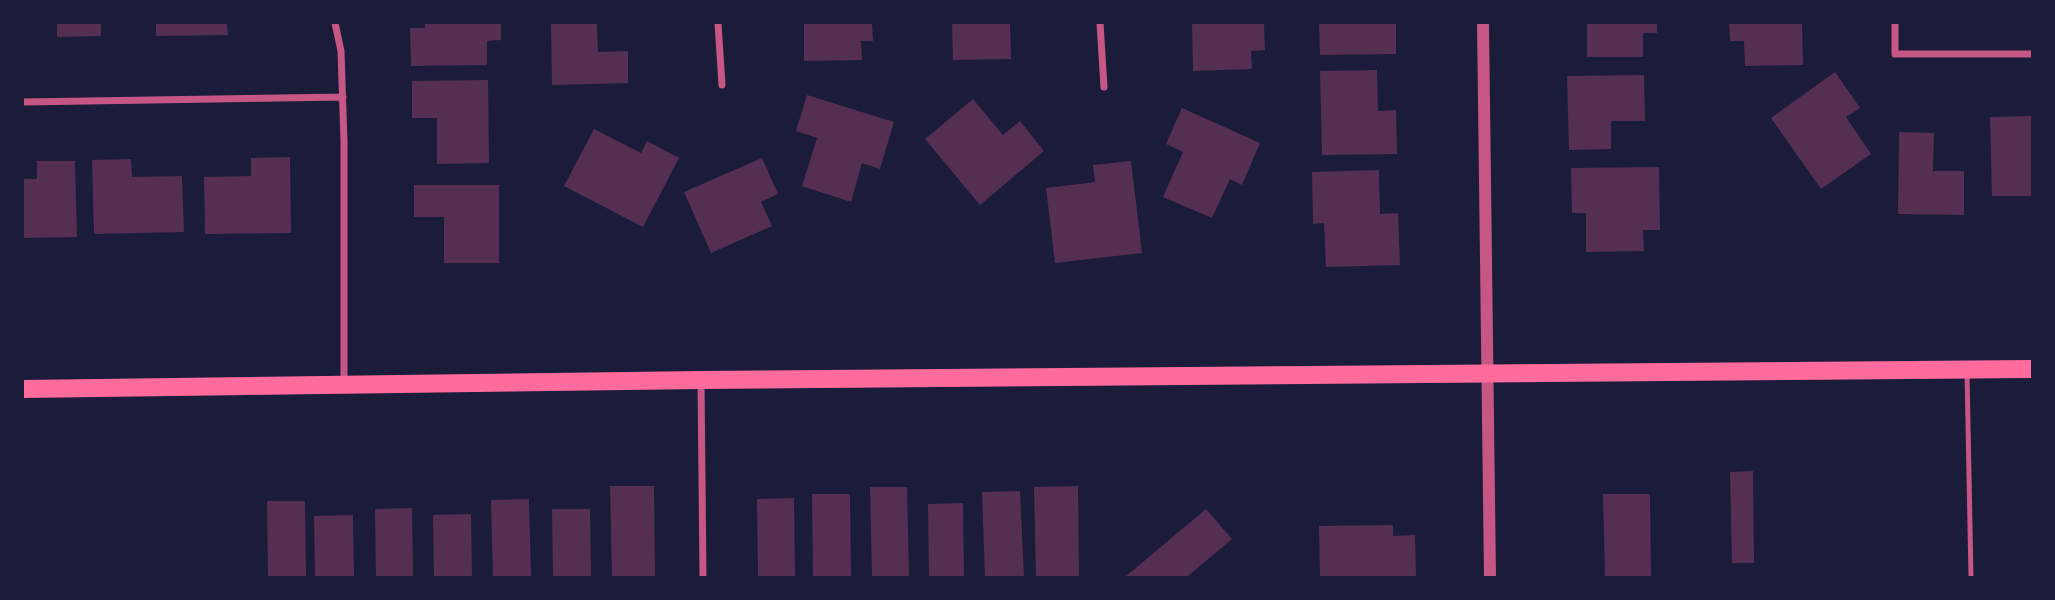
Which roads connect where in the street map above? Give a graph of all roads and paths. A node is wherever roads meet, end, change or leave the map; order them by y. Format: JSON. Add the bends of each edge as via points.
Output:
{"nodes":[{"id":1,"x":335,"y":23,"type":"edge"},
{"id":2,"x":718,"y":23,"type":"edge"},
{"id":3,"x":1100,"y":23,"type":"edge"},
{"id":4,"x":1483,"y":23,"type":"edge"},
{"id":5,"x":1895,"y":23,"type":"edge"},
{"id":6,"x":2032,"y":54,"type":"edge"},
{"id":7,"x":722,"y":85,"type":"dead end"},
{"id":8,"x":1104,"y":87,"type":"dead end"},
{"id":9,"x":343,"y":97,"type":"junction"},
{"id":10,"x":23,"y":102,"type":"edge"},
{"id":11,"x":2032,"y":369,"type":"edge"},
{"id":12,"x":1967,"y":370,"type":"junction"},
{"id":13,"x":1487,"y":375,"type":"junction"},
{"id":14,"x":701,"y":380,"type":"junction"},
{"id":15,"x":344,"y":385,"type":"junction"},
{"id":16,"x":23,"y":389,"type":"edge"},
{"id":17,"x":703,"y":577,"type":"edge"},
{"id":18,"x":1490,"y":577,"type":"edge"},
{"id":19,"x":1970,"y":577,"type":"edge"}],
"edges":[{"from":1,"to":9,"type":"street"},
{"from":2,"to":7,"type":"street"},
{"from":3,"to":8,"type":"street"},
{"from":4,"to":13,"type":"street"},
{"from":5,"to":6,"type":"street","via":[[1895,54]]},
{"from":9,"to":10,"type":"street"},
{"from":9,"to":15,"type":"street"},
{"from":11,"to":12,"type":"main road"},
{"from":12,"to":13,"type":"main road"},
{"from":12,"to":19,"type":"lane"},
{"from":13,"to":14,"type":"main road"},
{"from":13,"to":18,"type":"street"},
{"from":14,"to":15,"type":"main road"},
{"from":14,"to":17,"type":"street"},
{"from":15,"to":16,"type":"main road"}]}
